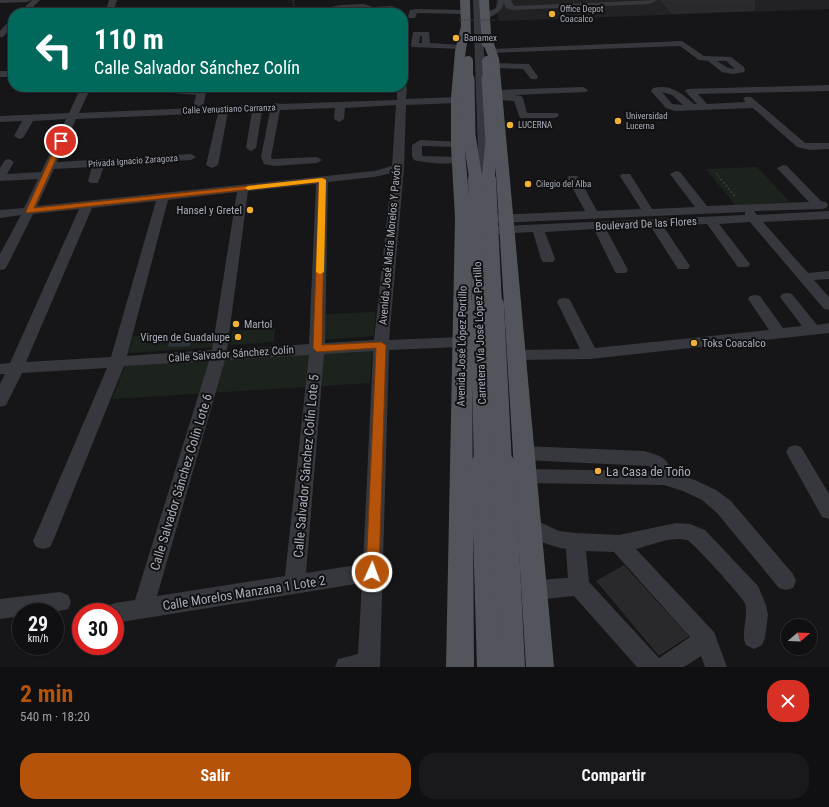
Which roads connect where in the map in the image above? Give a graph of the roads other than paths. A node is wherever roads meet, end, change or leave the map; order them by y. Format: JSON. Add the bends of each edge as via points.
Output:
{"nodes":[{"id":1,"x":27,"y":0,"type":"edge"},
{"id":2,"x":36,"y":0,"type":"edge"},
{"id":3,"x":465,"y":0,"type":"edge"},
{"id":4,"x":477,"y":0,"type":"edge"},
{"id":5,"x":484,"y":0,"type":"edge"},
{"id":6,"x":497,"y":0,"type":"edge"},
{"id":7,"x":502,"y":0,"type":"edge"},
{"id":8,"x":507,"y":0,"type":"edge"},
{"id":9,"x":653,"y":0,"type":"edge"},
{"id":10,"x":0,"y":1,"type":"edge"},
{"id":11,"x":585,"y":2,"type":"edge"},
{"id":12,"x":28,"y":8,"type":"edge"},
{"id":13,"x":338,"y":8,"type":"edge"},
{"id":14,"x":369,"y":8,"type":"edge"},
{"id":15,"x":499,"y":9,"type":"junction"},
{"id":16,"x":593,"y":11,"type":"dead end"},
{"id":17,"x":465,"y":14,"type":"edge"},
{"id":18,"x":412,"y":16,"type":"dead end"},
{"id":19,"x":8,"y":27,"type":"edge"},
{"id":20,"x":0,"y":35,"type":"edge"},
{"id":21,"x":484,"y":44,"type":"junction"},
{"id":22,"x":426,"y":45,"type":"dead end"},
{"id":23,"x":712,"y":59,"type":"dead end"},
{"id":24,"x":534,"y":77,"type":"dead end"},
{"id":25,"x":829,"y":88,"type":"edge"},
{"id":26,"x":583,"y":90,"type":"dead end"},
{"id":27,"x":690,"y":91,"type":"junction"},
{"id":28,"x":739,"y":91,"type":"junction"},
{"id":29,"x":84,"y":92,"type":"edge"},
{"id":30,"x":202,"y":92,"type":"edge"},
{"id":31,"x":402,"y":92,"type":"edge"},
{"id":32,"x":675,"y":92,"type":"junction"},
{"id":33,"x":497,"y":95,"type":"junction"},
{"id":34,"x":457,"y":100,"type":"junction"},
{"id":35,"x":401,"y":101,"type":"junction"},
{"id":36,"x":340,"y":104,"type":"junction"},
{"id":37,"x":755,"y":105,"type":"junction"},
{"id":38,"x":276,"y":106,"type":"junction"},
{"id":39,"x":258,"y":107,"type":"junction"},
{"id":40,"x":691,"y":107,"type":"junction"},
{"id":41,"x":705,"y":107,"type":"junction"},
{"id":42,"x":224,"y":109,"type":"junction"},
{"id":43,"x":198,"y":110,"type":"junction"},
{"id":44,"x":73,"y":115,"type":"junction"},
{"id":45,"x":554,"y":115,"type":"dead end"},
{"id":46,"x":29,"y":118,"type":"junction"},
{"id":47,"x":339,"y":119,"type":"dead end"},
{"id":48,"x":0,"y":120,"type":"edge"},
{"id":49,"x":19,"y":136,"type":"dead end"},
{"id":50,"x":829,"y":146,"type":"edge"},
{"id":51,"x":252,"y":148,"type":"dead end"},
{"id":52,"x":192,"y":157,"type":"dead end"},
{"id":53,"x":317,"y":160,"type":"dead end"},
{"id":54,"x":9,"y":162,"type":"dead end"},
{"id":55,"x":99,"y":163,"type":"junction"},
{"id":56,"x":212,"y":165,"type":"dead end"},
{"id":57,"x":398,"y":168,"type":"junction"},
{"id":58,"x":783,"y":168,"type":"dead end"},
{"id":59,"x":48,"y":171,"type":"junction"},
{"id":60,"x":676,"y":174,"type":"dead end"},
{"id":61,"x":626,"y":176,"type":"dead end"},
{"id":62,"x":0,"y":177,"type":"edge"},
{"id":63,"x":573,"y":178,"type":"dead end"},
{"id":64,"x":322,"y":180,"type":"junction"},
{"id":65,"x":94,"y":181,"type":"dead end"},
{"id":66,"x":243,"y":188,"type":"junction"},
{"id":67,"x":164,"y":197,"type":"junction"},
{"id":68,"x":87,"y":205,"type":"junction"},
{"id":69,"x":745,"y":208,"type":"junction"},
{"id":70,"x":704,"y":210,"type":"junction"},
{"id":71,"x":29,"y":211,"type":"junction"},
{"id":72,"x":826,"y":211,"type":"edge"},
{"id":73,"x":0,"y":214,"type":"edge"},
{"id":74,"x":652,"y":218,"type":"junction"},
{"id":75,"x":754,"y":219,"type":"junction"},
{"id":76,"x":596,"y":221,"type":"junction"},
{"id":77,"x":711,"y":221,"type":"junction"},
{"id":78,"x":484,"y":225,"type":"junction"},
{"id":79,"x":538,"y":229,"type":"junction"},
{"id":80,"x":548,"y":259,"type":"dead end"},
{"id":81,"x":743,"y":264,"type":"dead end"},
{"id":82,"x":0,"y":266,"type":"edge"},
{"id":83,"x":683,"y":266,"type":"dead end"},
{"id":84,"x":620,"y":270,"type":"dead end"},
{"id":85,"x":829,"y":276,"type":"edge"},
{"id":86,"x":805,"y":277,"type":"junction"},
{"id":87,"x":787,"y":297,"type":"dead end"},
{"id":88,"x":755,"y":299,"type":"dead end"},
{"id":89,"x":564,"y":302,"type":"dead end"},
{"id":90,"x":829,"y":306,"type":"edge"},
{"id":91,"x":829,"y":328,"type":"edge"},
{"id":92,"x":813,"y":330,"type":"junction"},
{"id":93,"x":779,"y":333,"type":"junction"},
{"id":94,"x":461,"y":342,"type":"junction"},
{"id":95,"x":381,"y":345,"type":"junction"},
{"id":96,"x":317,"y":348,"type":"junction"},
{"id":97,"x":590,"y":354,"type":"junction"},
{"id":98,"x":219,"y":355,"type":"junction"},
{"id":99,"x":516,"y":355,"type":"junction"},
{"id":100,"x":118,"y":361,"type":"junction"},
{"id":101,"x":16,"y":368,"type":"junction"},
{"id":102,"x":0,"y":369,"type":"edge"},
{"id":103,"x":0,"y":401,"type":"edge"},
{"id":104,"x":795,"y":452,"type":"dead end"},
{"id":105,"x":523,"y":453,"type":"junction"},
{"id":106,"x":525,"y":476,"type":"junction"},
{"id":107,"x":664,"y":478,"type":"junction"},
{"id":108,"x":829,"y":511,"type":"edge"},
{"id":109,"x":529,"y":525,"type":"junction"},
{"id":110,"x":43,"y":541,"type":"dead end"},
{"id":111,"x":575,"y":542,"type":"junction"},
{"id":112,"x":619,"y":544,"type":"junction"},
{"id":113,"x":372,"y":572,"type":"junction"},
{"id":114,"x":786,"y":581,"type":"dead end"},
{"id":115,"x":295,"y":584,"type":"junction"},
{"id":116,"x":579,"y":586,"type":"junction"},
{"id":117,"x":534,"y":590,"type":"junction"},
{"id":118,"x":60,"y":602,"type":"dead end"},
{"id":119,"x":0,"y":609,"type":"edge"},
{"id":120,"x":143,"y":609,"type":"junction"},
{"id":121,"x":124,"y":612,"type":"edge"},
{"id":122,"x":754,"y":638,"type":"dead end"},
{"id":123,"x":706,"y":639,"type":"junction"},
{"id":124,"x":369,"y":665,"type":"edge"},
{"id":125,"x":346,"y":667,"type":"edge"},
{"id":126,"x":460,"y":667,"type":"edge"},
{"id":127,"x":490,"y":667,"type":"edge"},
{"id":128,"x":496,"y":667,"type":"edge"},
{"id":129,"x":507,"y":667,"type":"edge"},
{"id":130,"x":512,"y":667,"type":"edge"},
{"id":131,"x":540,"y":667,"type":"edge"},
{"id":132,"x":652,"y":667,"type":"edge"},
{"id":133,"x":665,"y":667,"type":"edge"},
{"id":134,"x":716,"y":667,"type":"edge"}],
"edges":[{"from":1,"to":10,"type":"street"},
{"from":2,"to":12,"type":"street"},
{"from":3,"to":17,"type":"main road"},
{"from":4,"to":78,"type":"street","via":[[484,158]]},
{"from":5,"to":21,"type":"main road","name":"Carretera Vía José López Portillo"},
{"from":6,"to":15,"type":"street"},
{"from":7,"to":15,"type":"street"},
{"from":8,"to":11,"type":"street","via":[[509,6],[514,8]]},
{"from":9,"to":11,"type":"street"},
{"from":11,"to":16,"type":"street"},
{"from":13,"to":14,"type":"street"},
{"from":15,"to":21,"type":"street"},
{"from":17,"to":18,"type":"street","via":[[416,11]]},
{"from":17,"to":21,"type":"main road","name":"Avenida José López Portillo"},
{"from":17,"to":78,"type":"street","via":[[478,134]]},
{"from":19,"to":20,"type":"street"},
{"from":21,"to":22,"type":"street"},
{"from":21,"to":23,"type":"street","via":[[672,44],[693,57]]},
{"from":21,"to":24,"type":"street","via":[[526,66]]},
{"from":21,"to":33,"type":"main road","name":"Avenida José López Portillo"},
{"from":21,"to":34,"type":"main road","name":"Avenida José López Portillo"},
{"from":21,"to":127,"type":"main road","name":"Carretera Vía José López Portillo","bridge":true,"via":[[469,135],[476,174]]},
{"from":21,"to":130,"type":"main road","name":"Carretera Vía José López Portillo","bridge":true,"via":[[492,142],[488,175]]},
{"from":25,"to":28,"type":"street"},
{"from":26,"to":33,"type":"street"},
{"from":27,"to":28,"type":"street"},
{"from":27,"to":32,"type":"street"},
{"from":27,"to":41,"type":"street"},
{"from":28,"to":37,"type":"street"},
{"from":29,"to":44,"type":"street"},
{"from":30,"to":43,"type":"street"},
{"from":31,"to":35,"type":"street","name":"Avenida José María Morelos Y Pavón"},
{"from":32,"to":40,"type":"street"},
{"from":32,"to":40,"type":"street","via":[[666,89],[656,90],[671,108]]},
{"from":33,"to":45,"type":"street","via":[[518,98],[523,116]]},
{"from":33,"to":78,"type":"main road","name":"Avenida José López Portillo"},
{"from":34,"to":35,"type":"street","name":"Calle Venustiano Carranza"},
{"from":34,"to":78,"type":"main road","name":"Avenida José López Portillo","via":[[458,152]]},
{"from":35,"to":36,"type":"street","name":"Calle Venustiano Carranza"},
{"from":35,"to":57,"type":"street","name":"Avenida José María Morelos Y Pavón"},
{"from":36,"to":38,"type":"street","name":"Calle Venustiano Carranza"},
{"from":36,"to":47,"type":"street"},
{"from":37,"to":41,"type":"street"},
{"from":37,"to":50,"type":"street","via":[[805,146]]},
{"from":38,"to":39,"type":"street","name":"Calle Venustiano Carranza"},
{"from":38,"to":53,"type":"street","via":[[266,157],[268,162]]},
{"from":39,"to":42,"type":"street","name":"Calle Venustiano Carranza"},
{"from":39,"to":51,"type":"street"},
{"from":40,"to":41,"type":"street"},
{"from":42,"to":43,"type":"street","name":"Calle Venustiano Carranza"},
{"from":42,"to":56,"type":"street"},
{"from":43,"to":44,"type":"street","name":"Calle Venustiano Carranza"},
{"from":44,"to":46,"type":"street","name":"Calle Venustiano Carranza"},
{"from":44,"to":59,"type":"street"},
{"from":46,"to":48,"type":"street","name":"Calle Venustiano Carranza"},
{"from":46,"to":49,"type":"street"},
{"from":52,"to":55,"type":"street","name":"Privada Ignacio Zaragoza"},
{"from":54,"to":62,"type":"street"},
{"from":55,"to":59,"type":"street","name":"Privada Ignacio Zaragoza"},
{"from":55,"to":65,"type":"street"},
{"from":57,"to":64,"type":"street","via":[[374,174]]},
{"from":57,"to":95,"type":"street","name":"Avenida José María Morelos Y Pavón"},
{"from":58,"to":72,"type":"street"},
{"from":59,"to":62,"type":"street","name":"Privada Ignacio Zaragoza"},
{"from":59,"to":71,"type":"street"},
{"from":60,"to":70,"type":"street"},
{"from":61,"to":74,"type":"street"},
{"from":63,"to":76,"type":"street"},
{"from":64,"to":66,"type":"street"},
{"from":64,"to":96,"type":"street","name":"Calle Salvador Sánchez Colín Lote 5"},
{"from":66,"to":67,"type":"street"},
{"from":66,"to":98,"type":"street","name":"Calle Salvador Sánchez Colín Lote 6"},
{"from":67,"to":68,"type":"street"},
{"from":67,"to":100,"type":"street"},
{"from":68,"to":71,"type":"street"},
{"from":68,"to":101,"type":"street"},
{"from":69,"to":70,"type":"street","name":"Boulevard De las Flores"},
{"from":69,"to":72,"type":"street","name":"Boulevard De las Flores"},
{"from":69,"to":75,"type":"street"},
{"from":70,"to":74,"type":"street","name":"Boulevard De las Flores"},
{"from":71,"to":73,"type":"street"},
{"from":71,"to":82,"type":"street"},
{"from":72,"to":75,"type":"street","name":"Boulevard De las Flores"},
{"from":74,"to":76,"type":"street","name":"Boulevard De las Flores"},
{"from":74,"to":77,"type":"street","name":"Boulevard De las Flores"},
{"from":74,"to":83,"type":"street"},
{"from":75,"to":77,"type":"street","name":"Boulevard De las Flores"},
{"from":75,"to":86,"type":"street"},
{"from":76,"to":78,"type":"street","name":"Boulevard De las Flores"},
{"from":76,"to":79,"type":"street","name":"Boulevard De las Flores"},
{"from":76,"to":84,"type":"street"},
{"from":77,"to":81,"type":"street"},
{"from":78,"to":79,"type":"street","name":"Boulevard De las Flores"},
{"from":78,"to":94,"type":"main road","name":"Avenida José López Portillo"},
{"from":78,"to":99,"type":"main road","name":"Avenida José López Portillo"},
{"from":78,"to":128,"type":"street"},
{"from":78,"to":129,"type":"street"},
{"from":79,"to":80,"type":"street"},
{"from":85,"to":86,"type":"street"},
{"from":86,"to":90,"type":"street"},
{"from":87,"to":92,"type":"street"},
{"from":88,"to":93,"type":"street"},
{"from":89,"to":97,"type":"street"},
{"from":91,"to":92,"type":"street"},
{"from":92,"to":93,"type":"street"},
{"from":93,"to":97,"type":"street"},
{"from":94,"to":95,"type":"street","name":"Calle Salvador Sánchez Colín"},
{"from":94,"to":126,"type":"main road","name":"Avenida José López Portillo"},
{"from":95,"to":96,"type":"street","name":"Calle Salvador Sánchez Colín"},
{"from":95,"to":113,"type":"street","name":"Avenida José María Morelos Y Pavón"},
{"from":96,"to":98,"type":"street","name":"Calle Salvador Sánchez Colín"},
{"from":96,"to":115,"type":"street","name":"Calle Salvador Sánchez Colín Lote 5"},
{"from":97,"to":99,"type":"street"},
{"from":98,"to":100,"type":"street","name":"Calle Salvador Sánchez Colín"},
{"from":98,"to":120,"type":"street","name":"Calle Salvador Sánchez Colín Lote 6"},
{"from":99,"to":105,"type":"main road","name":"Avenida José López Portillo"},
{"from":100,"to":101,"type":"street","name":"Calle Salvador Sánchez Colín"},
{"from":100,"to":110,"type":"street"},
{"from":101,"to":102,"type":"street","name":"Calle Salvador Sánchez Colín"},
{"from":101,"to":103,"type":"street"},
{"from":104,"to":108,"type":"street"},
{"from":105,"to":106,"type":"main road","name":"Avenida José López Portillo"},
{"from":105,"to":107,"type":"street","via":[[644,458],[661,466]]},
{"from":106,"to":107,"type":"street"},
{"from":106,"to":109,"type":"main road","name":"Avenida José López Portillo"},
{"from":107,"to":114,"type":"street","via":[[709,495],[724,507]]},
{"from":109,"to":111,"type":"street","via":[[556,539]]},
{"from":109,"to":117,"type":"main road","name":"Avenida José López Portillo"},
{"from":111,"to":112,"type":"street"},
{"from":111,"to":116,"type":"street"},
{"from":112,"to":122,"type":"street","via":[[676,531],[690,532],[698,536],[751,593],[757,603]]},
{"from":112,"to":123,"type":"street"},
{"from":113,"to":115,"type":"street","name":"Calle Morelos Manzana 1 Lote 2"},
{"from":113,"to":124,"type":"street","name":"Avenida José María Morelos Y Pavón"},
{"from":115,"to":120,"type":"street","name":"Calle Morelos Manzana 1 Lote 2"},
{"from":116,"to":117,"type":"street"},
{"from":116,"to":132,"type":"street"},
{"from":117,"to":131,"type":"main road","name":"Avenida José López Portillo"},
{"from":118,"to":119,"type":"street"},
{"from":120,"to":121,"type":"street","name":"Calle Morelos Manzana 1 Lote 2"},
{"from":123,"to":133,"type":"street"},
{"from":123,"to":134,"type":"street"},
{"from":124,"to":125,"type":"street"}]}
